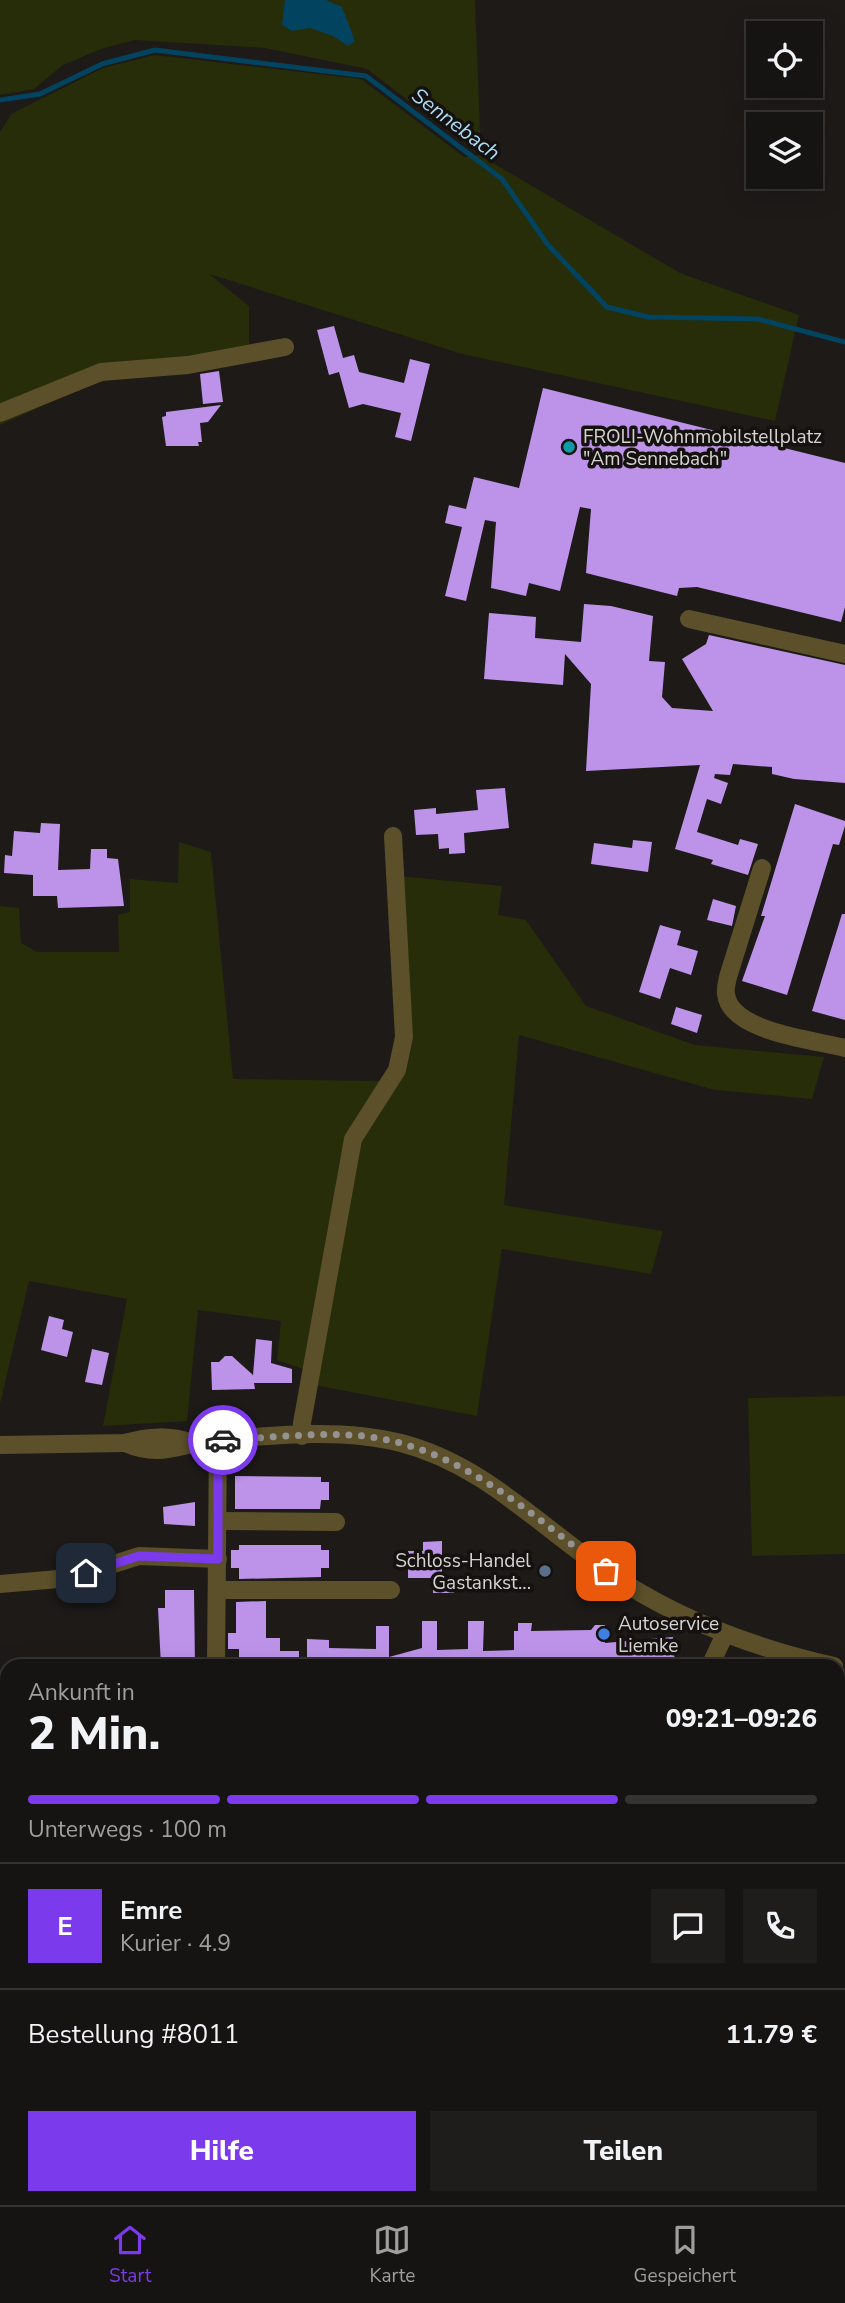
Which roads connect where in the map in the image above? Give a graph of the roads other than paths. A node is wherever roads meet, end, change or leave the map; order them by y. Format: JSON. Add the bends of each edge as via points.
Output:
{"nodes":[{"id":1,"x":285,"y":347,"type":"dead end"},
{"id":2,"x":0,"y":413,"type":"edge"},
{"id":3,"x":689,"y":619,"type":"dead end"},
{"id":4,"x":845,"y":653,"type":"edge"},
{"id":5,"x":393,"y":836,"type":"dead end"},
{"id":6,"x":762,"y":868,"type":"dead end"},
{"id":7,"x":845,"y":1048,"type":"edge"},
{"id":8,"x":302,"y":1436,"type":"junction"},
{"id":9,"x":218,"y":1440,"type":"junction"},
{"id":10,"x":0,"y":1445,"type":"edge"},
{"id":11,"x":219,"y":1521,"type":"junction"},
{"id":12,"x":336,"y":1522,"type":"dead end"},
{"id":13,"x":218,"y":1559,"type":"junction"},
{"id":14,"x":0,"y":1584,"type":"edge"},
{"id":15,"x":391,"y":1590,"type":"dead end"},
{"id":16,"x":218,"y":1591,"type":"junction"},
{"id":17,"x":725,"y":1634,"type":"junction"},
{"id":18,"x":216,"y":1659,"type":"edge"},
{"id":19,"x":713,"y":1659,"type":"edge"},
{"id":20,"x":812,"y":1659,"type":"edge"}],
"edges":[{"from":1,"to":2,"type":"street","via":[[188,365],[101,372]]},
{"from":3,"to":4,"type":"street"},
{"from":5,"to":8,"type":"street","via":[[404,1037],[397,1070],[353,1139]]},
{"from":6,"to":7,"type":"street","via":[[727,977],[730,1005],[747,1022]]},
{"from":8,"to":9,"type":"street"},
{"from":8,"to":17,"type":"street","via":[[352,1435],[401,1443],[453,1461],[491,1483],[606,1571]]},
{"from":9,"to":10,"type":"street","via":[[192,1443],[174,1437],[125,1443]]},
{"from":9,"to":11,"type":"street"},
{"from":11,"to":12,"type":"street"},
{"from":11,"to":13,"type":"street"},
{"from":13,"to":14,"type":"street","via":[[139,1556],[70,1578]]},
{"from":13,"to":16,"type":"street"},
{"from":15,"to":16,"type":"street"},
{"from":16,"to":18,"type":"street"},
{"from":17,"to":19,"type":"street"},
{"from":17,"to":20,"type":"street"}]}
